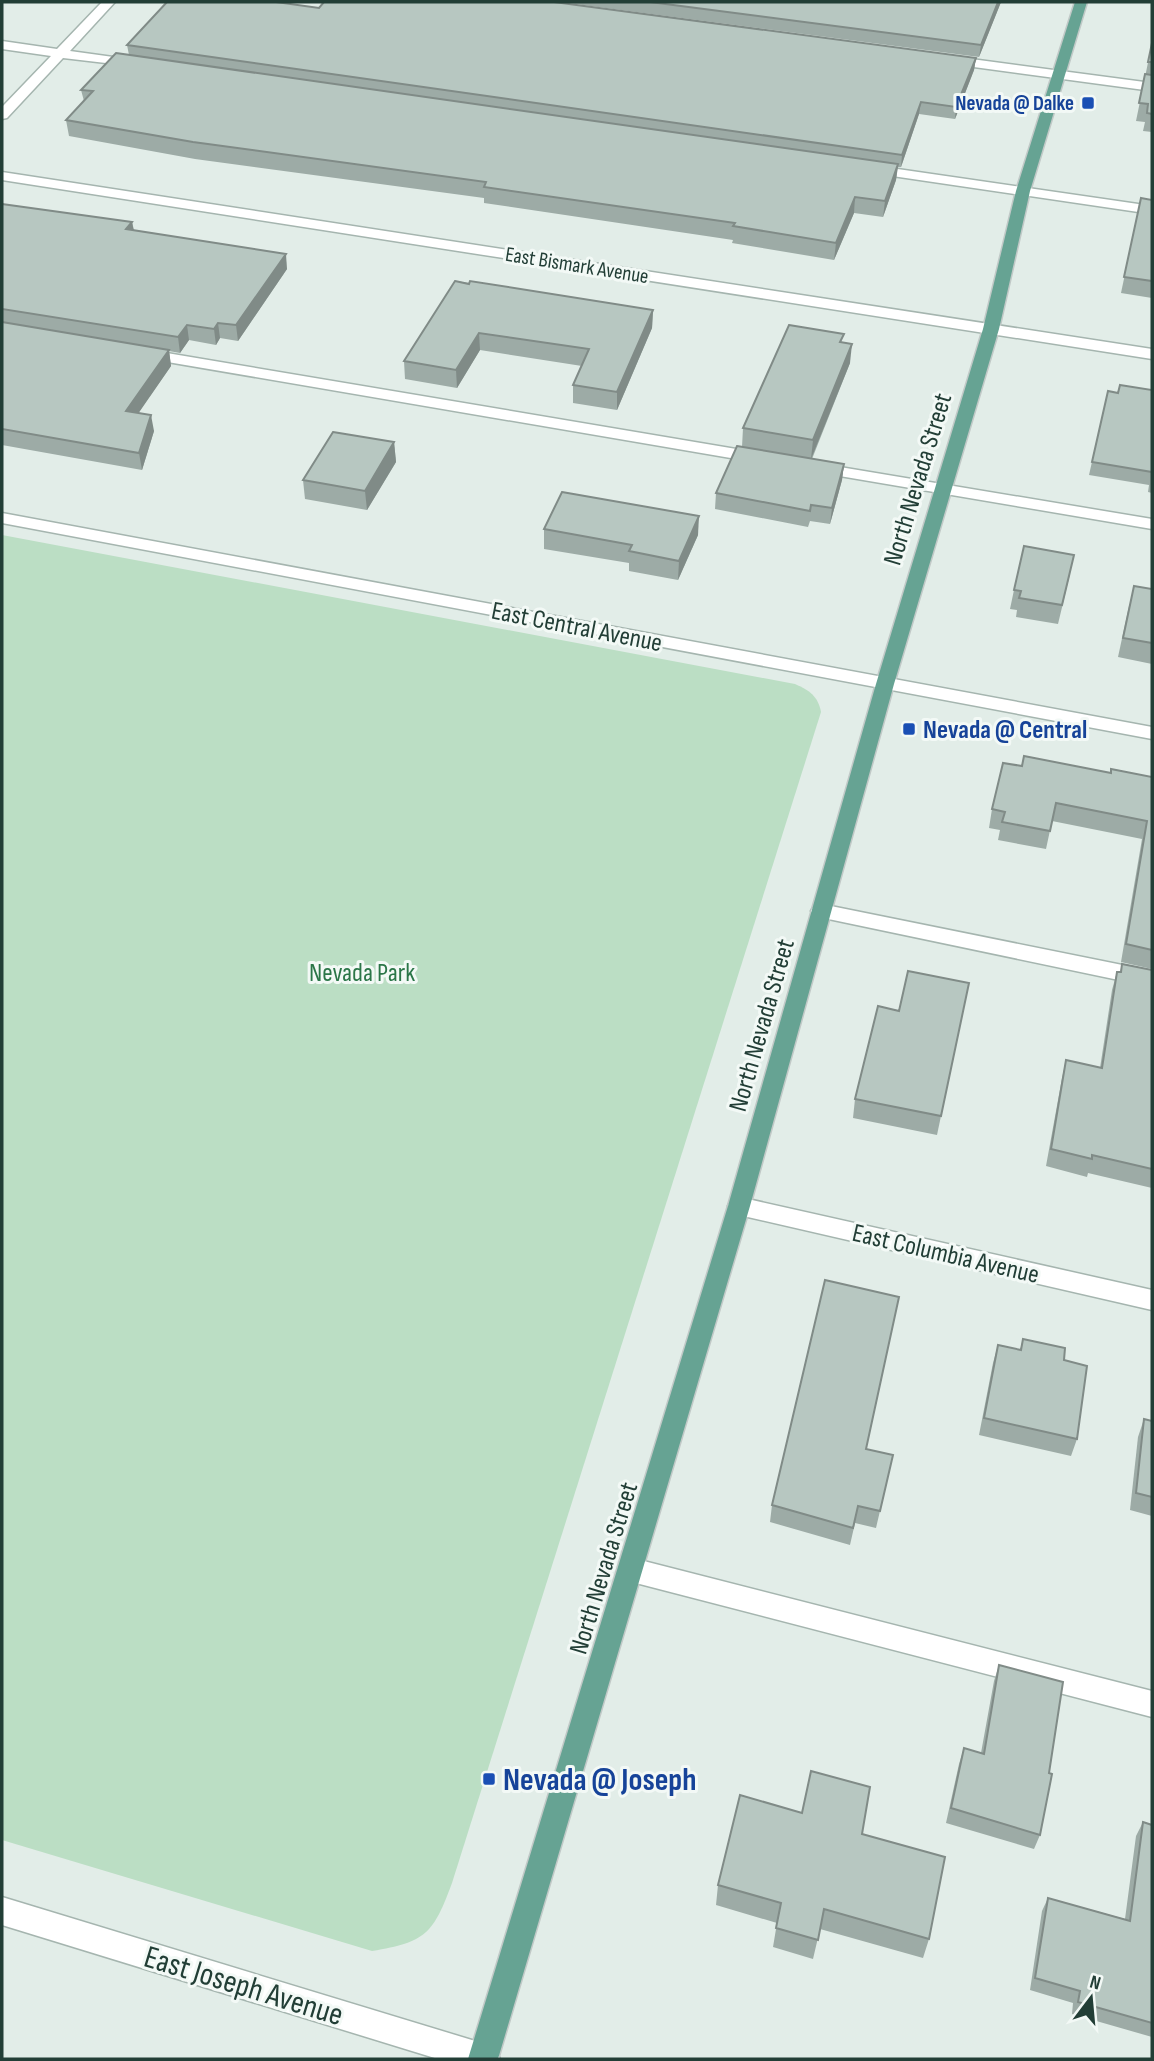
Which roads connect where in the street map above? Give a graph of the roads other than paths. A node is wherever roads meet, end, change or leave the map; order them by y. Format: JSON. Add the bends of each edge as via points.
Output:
{"nodes":[{"id":1,"x":109,"y":2,"type":"edge"},
{"id":2,"x":1081,"y":2,"type":"edge"},
{"id":3,"x":2,"y":46,"type":"edge"},
{"id":4,"x":60,"y":53,"type":"junction"},
{"id":5,"x":932,"y":58,"type":"edge"},
{"id":6,"x":156,"y":67,"type":"edge"},
{"id":7,"x":1058,"y":74,"type":"junction"},
{"id":8,"x":1152,"y":87,"type":"edge"},
{"id":9,"x":2,"y":115,"type":"edge"},
{"id":10,"x":860,"y":168,"type":"edge"},
{"id":11,"x":2,"y":176,"type":"edge"},
{"id":12,"x":1023,"y":191,"type":"junction"},
{"id":13,"x":1152,"y":209,"type":"edge"},
{"id":14,"x":991,"y":329,"type":"junction"},
{"id":15,"x":125,"y":351,"type":"edge"},
{"id":16,"x":1152,"y":354,"type":"edge"},
{"id":17,"x":943,"y":489,"type":"junction"},
{"id":18,"x":2,"y":518,"type":"edge"},
{"id":19,"x":1152,"y":524,"type":"edge"},
{"id":20,"x":885,"y":684,"type":"junction"},
{"id":21,"x":1152,"y":733,"type":"edge"},
{"id":22,"x":821,"y":911,"type":"junction"},
{"id":23,"x":1152,"y":979,"type":"edge"},
{"id":24,"x":739,"y":1206,"type":"junction"},
{"id":25,"x":1152,"y":1300,"type":"edge"},
{"id":26,"x":632,"y":1570,"type":"junction"},
{"id":27,"x":1152,"y":1704,"type":"edge"},
{"id":28,"x":2,"y":1911,"type":"edge"},
{"id":29,"x":484,"y":2059,"type":"edge"}],
"edges":[{"from":1,"to":4,"type":"street"},
{"from":2,"to":7,"type":"main road","name":"North Nevada Street"},
{"from":3,"to":4,"type":"street"},
{"from":4,"to":6,"type":"street"},
{"from":4,"to":9,"type":"street"},
{"from":5,"to":7,"type":"street"},
{"from":7,"to":8,"type":"street"},
{"from":7,"to":12,"type":"main road","name":"North Nevada Street"},
{"from":10,"to":12,"type":"street"},
{"from":11,"to":14,"type":"street","name":"East Bismark Avenue"},
{"from":12,"to":13,"type":"street"},
{"from":12,"to":14,"type":"main road","name":"North Nevada Street"},
{"from":14,"to":16,"type":"street","name":"East Bismark Avenue"},
{"from":14,"to":17,"type":"main road","name":"North Nevada Street"},
{"from":15,"to":17,"type":"street"},
{"from":17,"to":19,"type":"street"},
{"from":17,"to":20,"type":"main road","name":"North Nevada Street"},
{"from":18,"to":20,"type":"street","name":"East Central Avenue"},
{"from":20,"to":21,"type":"street","name":"East Central Avenue"},
{"from":20,"to":22,"type":"main road","name":"North Nevada Street"},
{"from":22,"to":23,"type":"street"},
{"from":22,"to":24,"type":"main road","name":"North Nevada Street"},
{"from":24,"to":25,"type":"street","name":"East Columbia Avenue"},
{"from":24,"to":26,"type":"main road","name":"North Nevada Street"},
{"from":26,"to":27,"type":"street"},
{"from":26,"to":29,"type":"main road","name":"North Nevada Street"},
{"from":28,"to":29,"type":"street","name":"East Joseph Avenue"}]}
